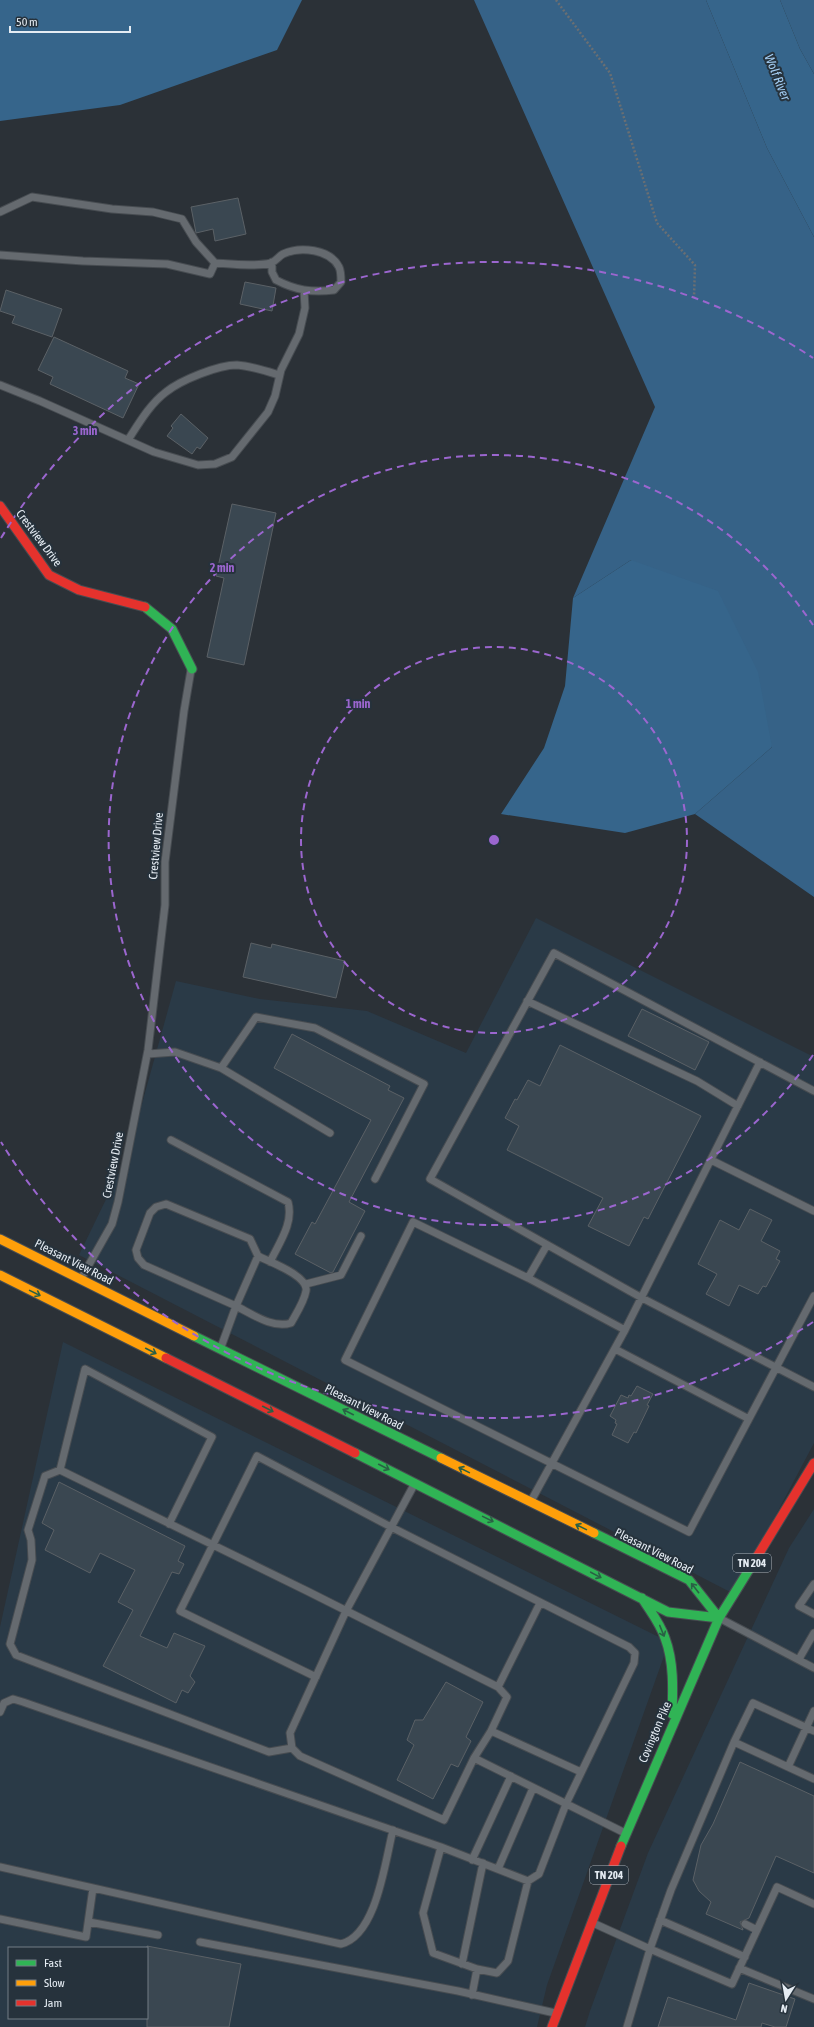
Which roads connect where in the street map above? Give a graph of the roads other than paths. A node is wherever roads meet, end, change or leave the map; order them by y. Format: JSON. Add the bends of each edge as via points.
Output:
{"nodes":[{"id":1,"x":0,"y":212,"type":"edge"},
{"id":2,"x":0,"y":255,"type":"edge"},
{"id":3,"x":272,"y":262,"type":"junction"},
{"id":4,"x":215,"y":263,"type":"junction"},
{"id":5,"x":304,"y":290,"type":"junction"},
{"id":6,"x":279,"y":375,"type":"junction"},
{"id":7,"x":0,"y":385,"type":"edge"},
{"id":8,"x":128,"y":440,"type":"junction"},
{"id":9,"x":0,"y":506,"type":"edge"},
{"id":10,"x":192,"y":669,"type":"joint"},
{"id":11,"x":527,"y":1001,"type":"junction"},
{"id":12,"x":148,"y":1054,"type":"junction"},
{"id":13,"x":760,"y":1062,"type":"junction"},
{"id":14,"x":221,"y":1068,"type":"junction"},
{"id":15,"x":814,"y":1091,"type":"edge"},
{"id":16,"x":738,"y":1106,"type":"junction"},
{"id":17,"x":330,"y":1133,"type":"dead end"},
{"id":18,"x":171,"y":1140,"type":"dead end"},
{"id":19,"x":711,"y":1160,"type":"junction"},
{"id":20,"x":375,"y":1179,"type":"dead end"},
{"id":21,"x":814,"y":1211,"type":"edge"},
{"id":22,"x":361,"y":1236,"type":"dead end"},
{"id":23,"x":0,"y":1239,"type":"edge"},
{"id":24,"x":547,"y":1245,"type":"junction"},
{"id":25,"x":258,"y":1256,"type":"junction"},
{"id":26,"x":270,"y":1262,"type":"junction"},
{"id":27,"x":0,"y":1276,"type":"edge"},
{"id":28,"x":528,"y":1278,"type":"junction"},
{"id":29,"x":81,"y":1279,"type":"junction"},
{"id":30,"x":306,"y":1284,"type":"junction"},
{"id":31,"x":814,"y":1296,"type":"edge"},
{"id":32,"x":642,"y":1298,"type":"junction"},
{"id":33,"x":236,"y":1306,"type":"junction"},
{"id":34,"x":625,"y":1330,"type":"junction"},
{"id":35,"x":220,"y":1349,"type":"junction"},
{"id":36,"x":615,"y":1350,"type":"junction"},
{"id":37,"x":776,"y":1366,"type":"junction"},
{"id":38,"x":814,"y":1387,"type":"edge"},
{"id":39,"x":749,"y":1418,"type":"junction"},
{"id":40,"x":814,"y":1462,"type":"edge"},
{"id":41,"x":552,"y":1463,"type":"junction"},
{"id":42,"x":60,"y":1470,"type":"junction"},
{"id":43,"x":415,"y":1483,"type":"junction"},
{"id":44,"x":528,"y":1505,"type":"junction"},
{"id":45,"x":169,"y":1524,"type":"junction"},
{"id":46,"x":391,"y":1527,"type":"junction"},
{"id":47,"x":212,"y":1545,"type":"junction"},
{"id":48,"x":814,"y":1584,"type":"edge"},
{"id":49,"x":642,"y":1598,"type":"junction"},
{"id":50,"x":540,"y":1603,"type":"junction"},
{"id":51,"x":346,"y":1611,"type":"junction"},
{"id":52,"x":814,"y":1614,"type":"edge"},
{"id":53,"x":719,"y":1618,"type":"junction"},
{"id":54,"x":814,"y":1633,"type":"edge"},
{"id":55,"x":798,"y":1659,"type":"junction"},
{"id":56,"x":814,"y":1668,"type":"edge"},
{"id":57,"x":316,"y":1677,"type":"junction"},
{"id":58,"x":498,"y":1687,"type":"junction"},
{"id":59,"x":814,"y":1711,"type":"edge"},
{"id":60,"x":0,"y":1712,"type":"edge"},
{"id":61,"x":671,"y":1725,"type":"junction"},
{"id":62,"x":806,"y":1728,"type":"junction"},
{"id":63,"x":491,"y":1731,"type":"junction"},
{"id":64,"x":814,"y":1731,"type":"edge"},
{"id":65,"x":734,"y":1742,"type":"junction"},
{"id":66,"x":292,"y":1748,"type":"junction"},
{"id":67,"x":474,"y":1758,"type":"junction"},
{"id":68,"x":788,"y":1767,"type":"junction"},
{"id":69,"x":581,"y":1772,"type":"junction"},
{"id":70,"x":510,"y":1776,"type":"junction"},
{"id":71,"x":814,"y":1779,"type":"edge"},
{"id":72,"x":533,"y":1788,"type":"junction"},
{"id":73,"x":566,"y":1804,"type":"junction"},
{"id":74,"x":393,"y":1830,"type":"junction"},
{"id":75,"x":625,"y":1833,"type":"junction"},
{"id":76,"x":441,"y":1847,"type":"junction"},
{"id":77,"x":472,"y":1860,"type":"junction"},
{"id":78,"x":483,"y":1864,"type":"junction"},
{"id":79,"x":0,"y":1867,"type":"edge"},
{"id":80,"x":498,"y":1869,"type":"junction"},
{"id":81,"x":528,"y":1881,"type":"junction"},
{"id":82,"x":94,"y":1888,"type":"junction"},
{"id":83,"x":814,"y":1904,"type":"edge"},
{"id":84,"x":0,"y":1919,"type":"edge"},
{"id":85,"x":660,"y":1920,"type":"junction"},
{"id":86,"x":89,"y":1922,"type":"junction"},
{"id":87,"x":591,"y":1922,"type":"junction"},
{"id":88,"x":745,"y":1924,"type":"dead end"},
{"id":89,"x":757,"y":1930,"type":"junction"},
{"id":90,"x":158,"y":1935,"type":"dead end"},
{"id":91,"x":200,"y":1942,"type":"dead end"},
{"id":92,"x":650,"y":1949,"type":"junction"},
{"id":93,"x":745,"y":1956,"type":"junction"},
{"id":94,"x":462,"y":1964,"type":"junction"},
{"id":95,"x":739,"y":1968,"type":"junction"},
{"id":96,"x":477,"y":1969,"type":"junction"},
{"id":97,"x":472,"y":1994,"type":"junction"},
{"id":98,"x":814,"y":1999,"type":"edge"},
{"id":99,"x":557,"y":2014,"type":"junction"},
{"id":100,"x":552,"y":2027,"type":"edge"},
{"id":101,"x":627,"y":2027,"type":"edge"}],
"edges":[{"from":1,"to":4,"type":"lane","via":[[32,197],[112,209],[153,212],[182,219],[196,242]]},
{"from":2,"to":4,"type":"lane","via":[[167,264],[210,274]]},
{"from":3,"to":4,"type":"lane","via":[[247,265]]},
{"from":3,"to":5,"type":"lane","via":[[272,272],[276,280],[294,289]]},
{"from":3,"to":5,"type":"lane","via":[[282,254],[296,250],[315,250],[332,257],[340,268],[341,282],[334,290],[317,293]]},
{"from":5,"to":6,"type":"lane","via":[[305,308],[299,334]]},
{"from":6,"to":8,"type":"lane","via":[[239,365],[209,370],[167,391]]},
{"from":6,"to":8,"type":"lane","via":[[275,396],[268,412],[232,458],[215,464],[198,465],[154,452]]},
{"from":7,"to":8,"type":"lane"},
{"from":9,"to":10,"type":"main road","name":"Crestview Drive","via":[[49,575],[79,590],[144,606],[172,629]]},
{"from":10,"to":12,"type":"lane","name":"Crestview Drive","via":[[184,711],[165,862],[165,905]]},
{"from":11,"to":13,"type":"lane","via":[[554,953]]},
{"from":11,"to":16,"type":"lane","via":[[697,1080]]},
{"from":11,"to":24,"type":"lane","via":[[430,1179]]},
{"from":12,"to":14,"type":"lane","via":[[175,1052]]},
{"from":12,"to":29,"type":"lane","name":"Crestview Drive","via":[[112,1224]]},
{"from":13,"to":15,"type":"lane"},
{"from":13,"to":16,"type":"lane"},
{"from":14,"to":17,"type":"lane"},
{"from":14,"to":20,"type":"lane","via":[[256,1017],[315,1028],[424,1084]]},
{"from":16,"to":19,"type":"lane"},
{"from":18,"to":26,"type":"lane","via":[[288,1202],[291,1211],[290,1221]]},
{"from":19,"to":21,"type":"lane"},
{"from":19,"to":32,"type":"lane"},
{"from":22,"to":30,"type":"lane","via":[[341,1275]]},
{"from":23,"to":29,"type":"main road","name":"Pleasant View Road"},
{"from":24,"to":28,"type":"lane"},
{"from":24,"to":32,"type":"lane"},
{"from":25,"to":26,"type":"lane"},
{"from":25,"to":33,"type":"lane"},
{"from":25,"to":33,"type":"lane","via":[[250,1239],[166,1204],[156,1206],[150,1213],[136,1250],[144,1265]]},
{"from":26,"to":30,"type":"lane"},
{"from":27,"to":43,"type":"main road","one_way":true},
{"from":28,"to":34,"type":"lane"},
{"from":28,"to":41,"type":"lane","via":[[413,1222],[345,1360]]},
{"from":29,"to":35,"type":"main road","name":"Pleasant View Road"},
{"from":30,"to":33,"type":"lane","via":[[306,1292],[291,1323],[283,1326]]},
{"from":31,"to":37,"type":"lane"},
{"from":32,"to":34,"type":"lane"},
{"from":32,"to":37,"type":"lane"},
{"from":33,"to":35,"type":"lane"},
{"from":34,"to":36,"type":"lane"},
{"from":44,"to":35,"type":"main road","name":"Pleasant View Road","one_way":true},
{"from":36,"to":39,"type":"lane"},
{"from":36,"to":41,"type":"lane"},
{"from":37,"to":38,"type":"lane"},
{"from":37,"to":39,"type":"lane"},
{"from":39,"to":41,"type":"lane","via":[[689,1532]]},
{"from":40,"to":53,"type":"main road","name":"Covington Pike","number":"TN 204"},
{"from":41,"to":44,"type":"lane"},
{"from":42,"to":45,"type":"lane"},
{"from":42,"to":45,"type":"lane","via":[[85,1369],[212,1437]]},
{"from":42,"to":66,"type":"lane","via":[[44,1476],[28,1530],[32,1560],[10,1644],[16,1655],[269,1752]]},
{"from":43,"to":46,"type":"lane"},
{"from":43,"to":49,"type":"main road","one_way":true,"via":[[513,1528]]},
{"from":53,"to":44,"type":"main road","name":"Pleasant View Road","one_way":true,"via":[[689,1580]]},
{"from":45,"to":47,"type":"lane"},
{"from":46,"to":47,"type":"lane","via":[[257,1456]]},
{"from":46,"to":50,"type":"lane"},
{"from":46,"to":51,"type":"lane"},
{"from":47,"to":51,"type":"lane"},
{"from":47,"to":57,"type":"lane","via":[[180,1611]]},
{"from":48,"to":52,"type":"lane","via":[[800,1606]]},
{"from":49,"to":53,"type":"main road","via":[[668,1612]]},
{"from":49,"to":61,"type":"main road","one_way":true,"via":[[661,1627],[669,1651],[673,1675]]},
{"from":50,"to":58,"type":"lane"},
{"from":50,"to":69,"type":"lane","via":[[629,1647],[635,1654],[634,1663]]},
{"from":51,"to":57,"type":"lane"},
{"from":51,"to":58,"type":"lane"},
{"from":53,"to":55,"type":"lane"},
{"from":53,"to":61,"type":"main road","name":"Covington Pike","number":"TN 204"},
{"from":54,"to":55,"type":"lane"},
{"from":55,"to":56,"type":"lane"},
{"from":57,"to":66,"type":"lane","via":[[290,1733]]},
{"from":58,"to":63,"type":"lane","via":[[507,1696]]},
{"from":59,"to":62,"type":"lane"},
{"from":60,"to":74,"type":"lane","via":[[4,1703],[12,1699],[23,1702]]},
{"from":61,"to":75,"type":"main road","name":"Covington Pike","number":"TN 204"},
{"from":62,"to":64,"type":"lane"},
{"from":62,"to":65,"type":"lane","via":[[753,1703]]},
{"from":62,"to":68,"type":"lane"},
{"from":63,"to":67,"type":"lane"},
{"from":63,"to":69,"type":"lane"},
{"from":65,"to":68,"type":"lane"},
{"from":65,"to":85,"type":"lane"},
{"from":66,"to":67,"type":"lane","via":[[300,1756],[444,1820]]},
{"from":67,"to":70,"type":"lane"},
{"from":68,"to":71,"type":"lane"},
{"from":69,"to":73,"type":"lane"},
{"from":70,"to":72,"type":"lane"},
{"from":70,"to":77,"type":"lane"},
{"from":72,"to":73,"type":"lane"},
{"from":72,"to":80,"type":"lane"},
{"from":73,"to":75,"type":"lane"},
{"from":73,"to":81,"type":"lane","via":[[539,1874]]},
{"from":74,"to":76,"type":"lane"},
{"from":74,"to":82,"type":"lane","via":[[373,1911],[359,1933],[349,1942],[341,1944]]},
{"from":75,"to":87,"type":"main road","name":"Covington Pike","number":"TN 204"},
{"from":76,"to":77,"type":"lane"},
{"from":76,"to":94,"type":"lane","via":[[423,1913],[433,1953]]},
{"from":77,"to":78,"type":"lane"},
{"from":78,"to":80,"type":"lane"},
{"from":78,"to":94,"type":"lane"},
{"from":79,"to":82,"type":"lane"},
{"from":80,"to":81,"type":"lane"},
{"from":81,"to":96,"type":"lane","via":[[508,1961],[497,1973]]},
{"from":82,"to":86,"type":"lane"},
{"from":83,"to":89,"type":"lane","via":[[777,1887]]},
{"from":84,"to":86,"type":"lane","via":[[86,1937]]},
{"from":85,"to":92,"type":"lane"},
{"from":85,"to":93,"type":"lane"},
{"from":86,"to":90,"type":"lane"},
{"from":87,"to":92,"type":"lane"},
{"from":87,"to":99,"type":"main road","name":"Covington Pike","number":"TN 204"},
{"from":88,"to":89,"type":"lane"},
{"from":89,"to":93,"type":"lane"},
{"from":91,"to":97,"type":"lane"},
{"from":92,"to":95,"type":"lane","via":[[732,1984]]},
{"from":92,"to":101,"type":"lane"},
{"from":93,"to":95,"type":"lane"},
{"from":94,"to":96,"type":"lane"},
{"from":95,"to":98,"type":"lane"},
{"from":96,"to":97,"type":"lane"},
{"from":97,"to":99,"type":"lane"},
{"from":99,"to":100,"type":"main road","name":"Covington Pike","number":"TN 204"}]}
